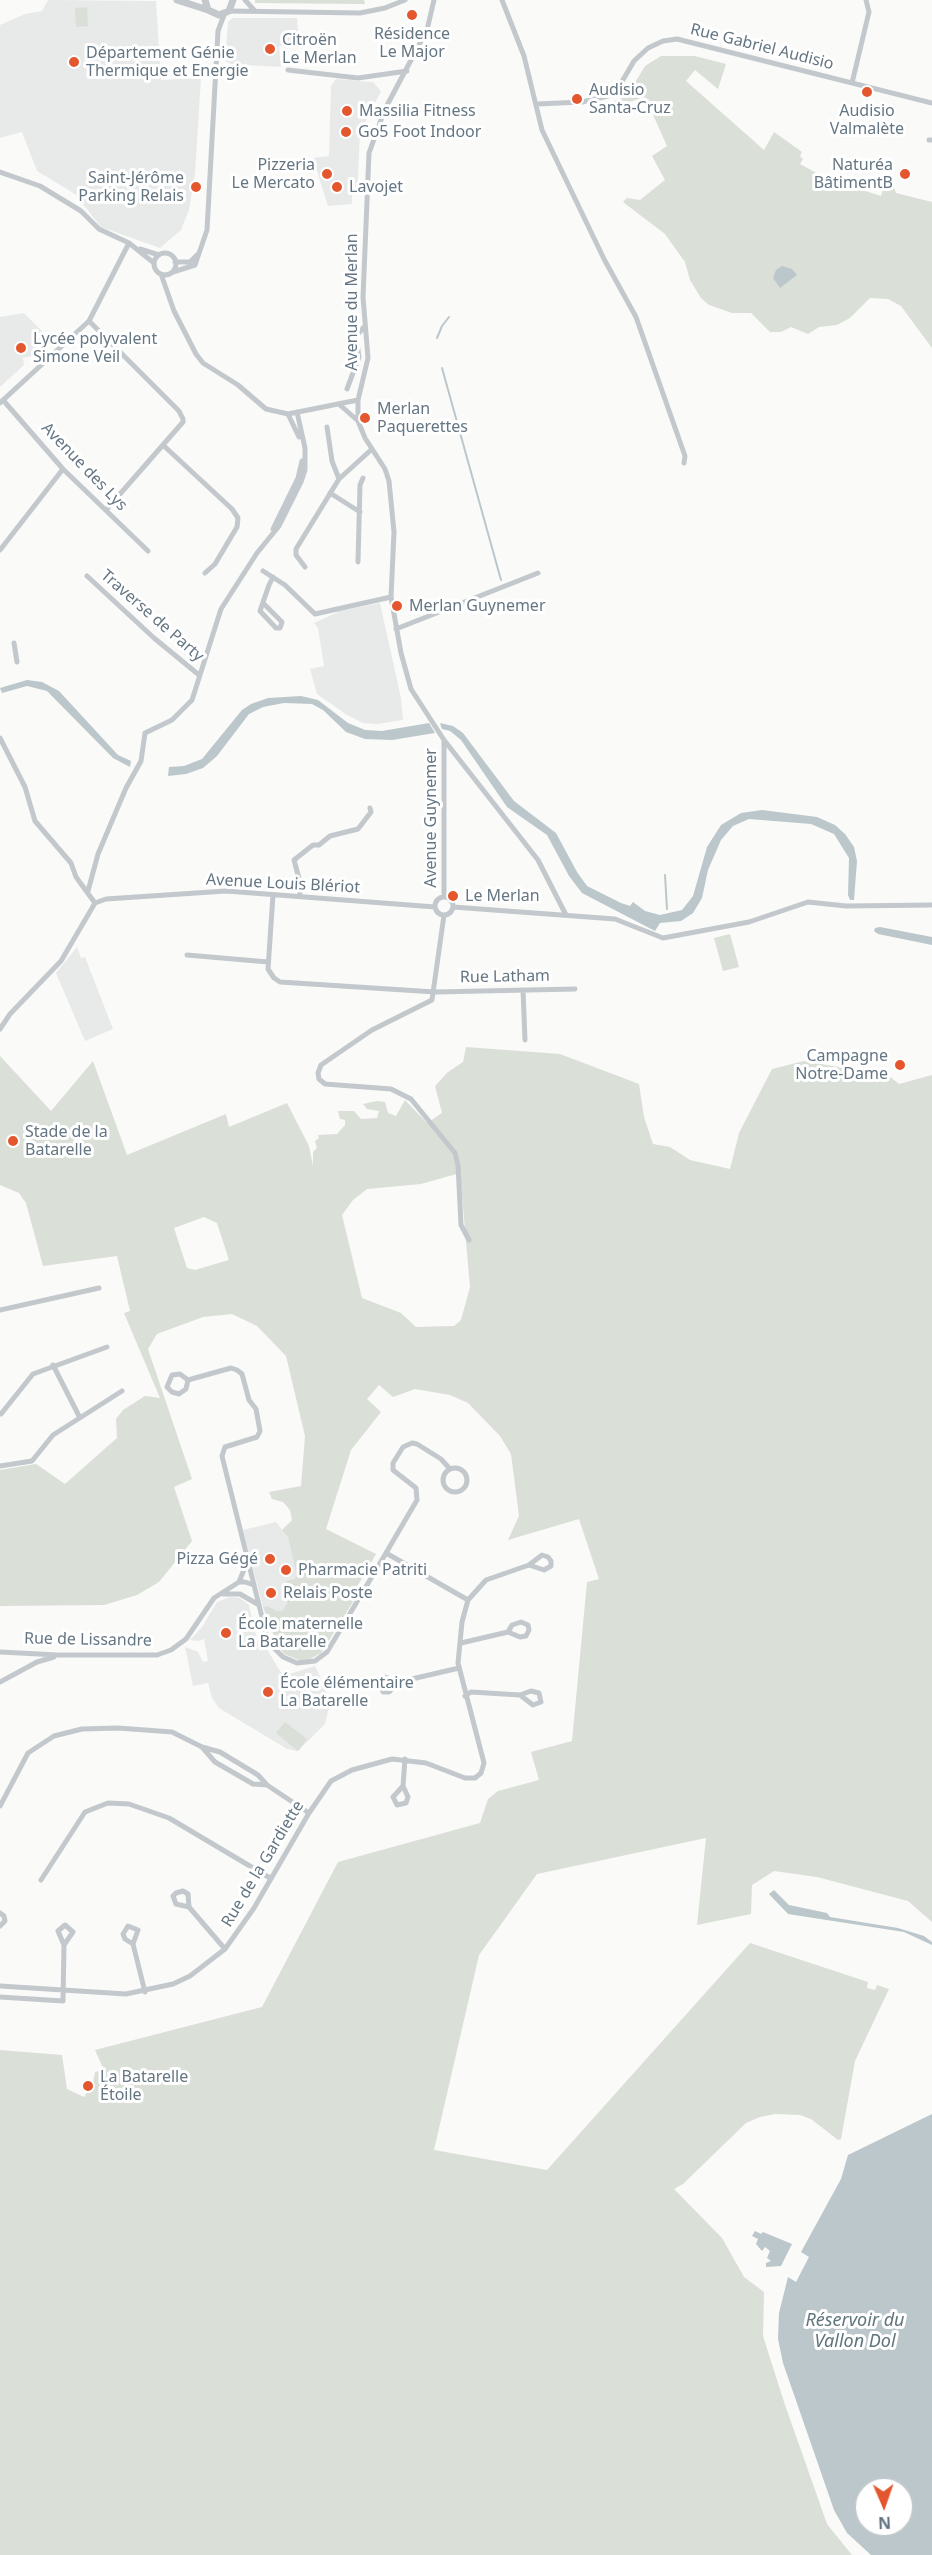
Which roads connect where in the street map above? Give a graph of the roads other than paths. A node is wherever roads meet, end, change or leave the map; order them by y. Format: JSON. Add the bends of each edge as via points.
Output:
{"nodes":[{"id":1,"x":177,"y":0,"type":"edge"},
{"id":2,"x":205,"y":0,"type":"edge"},
{"id":3,"x":245,"y":0,"type":"edge"},
{"id":4,"x":405,"y":0,"type":"edge"},
{"id":5,"x":434,"y":0,"type":"edge"},
{"id":6,"x":502,"y":0,"type":"edge"},
{"id":7,"x":866,"y":0,"type":"edge"},
{"id":8,"x":233,"y":1,"type":"edge"},
{"id":9,"x":252,"y":10,"type":"junction"},
{"id":10,"x":210,"y":13,"type":"junction"},
{"id":11,"x":226,"y":13,"type":"junction"},
{"id":12,"x":218,"y":26,"type":"junction"},
{"id":13,"x":288,"y":70,"type":"dead end"},
{"id":14,"x":406,"y":71,"type":"junction"},
{"id":15,"x":852,"y":83,"type":"junction"},
{"id":16,"x":932,"y":103,"type":"edge"},
{"id":17,"x":537,"y":104,"type":"junction"},
{"id":18,"x":0,"y":172,"type":"edge"},
{"id":19,"x":129,"y":243,"type":"junction"},
{"id":20,"x":138,"y":249,"type":"junction"},
{"id":21,"x":201,"y":250,"type":"junction"},
{"id":22,"x":159,"y":255,"type":"junction"},
{"id":23,"x":176,"y":262,"type":"junction"},
{"id":24,"x":153,"y":263,"type":"junction"},
{"id":25,"x":172,"y":272,"type":"junction"},
{"id":26,"x":161,"y":274,"type":"junction"},
{"id":27,"x":89,"y":321,"type":"junction"},
{"id":28,"x":365,"y":326,"type":"junction"},
{"id":29,"x":347,"y":389,"type":"dead end"},
{"id":30,"x":358,"y":400,"type":"junction"},
{"id":31,"x":2,"y":402,"type":"edge"},
{"id":32,"x":338,"y":405,"type":"junction"},
{"id":33,"x":297,"y":412,"type":"junction"},
{"id":34,"x":288,"y":414,"type":"junction"},
{"id":35,"x":358,"y":421,"type":"junction"},
{"id":36,"x":327,"y":428,"type":"dead end"},
{"id":37,"x":163,"y":445,"type":"junction"},
{"id":38,"x":372,"y":449,"type":"junction"},
{"id":39,"x":684,"y":463,"type":"dead end"},
{"id":40,"x":63,"y":469,"type":"junction"},
{"id":41,"x":363,"y":478,"type":"dead end"},
{"id":42,"x":339,"y":479,"type":"junction"},
{"id":43,"x":330,"y":493,"type":"junction"},
{"id":44,"x":106,"y":510,"type":"junction"},
{"id":45,"x":360,"y":512,"type":"junction"},
{"id":46,"x":272,"y":534,"type":"junction"},
{"id":47,"x":0,"y":550,"type":"edge"},
{"id":48,"x":148,"y":550,"type":"dead end"},
{"id":49,"x":358,"y":562,"type":"dead end"},
{"id":50,"x":305,"y":567,"type":"dead end"},
{"id":51,"x":263,"y":571,"type":"dead end"},
{"id":52,"x":206,"y":573,"type":"dead end"},
{"id":53,"x":538,"y":573,"type":"dead end"},
{"id":54,"x":87,"y":576,"type":"dead end"},
{"id":55,"x":273,"y":577,"type":"junction"},
{"id":56,"x":391,"y":597,"type":"junction"},
{"id":57,"x":263,"y":603,"type":"junction"},
{"id":58,"x":396,"y":628,"type":"junction"},
{"id":59,"x":14,"y":643,"type":"dead end"},
{"id":60,"x":17,"y":662,"type":"dead end"},
{"id":61,"x":199,"y":675,"type":"junction"},
{"id":62,"x":0,"y":738,"type":"edge"},
{"id":63,"x":444,"y":740,"type":"junction"},
{"id":64,"x":370,"y":808,"type":"dead end"},
{"id":65,"x":88,"y":891,"type":"junction"},
{"id":66,"x":273,"y":895,"type":"junction"},
{"id":67,"x":300,"y":896,"type":"junction"},
{"id":68,"x":444,"y":896,"type":"junction"},
{"id":69,"x":95,"y":903,"type":"junction"},
{"id":70,"x":932,"y":905,"type":"edge"},
{"id":71,"x":435,"y":907,"type":"junction"},
{"id":72,"x":455,"y":907,"type":"junction"},
{"id":73,"x":444,"y":915,"type":"junction"},
{"id":74,"x":566,"y":915,"type":"junction"},
{"id":75,"x":187,"y":955,"type":"dead end"},
{"id":76,"x":268,"y":962,"type":"junction"},
{"id":77,"x":575,"y":988,"type":"dead end"},
{"id":78,"x":523,"y":990,"type":"junction"},
{"id":79,"x":435,"y":992,"type":"junction"},
{"id":80,"x":0,"y":1029,"type":"edge"},
{"id":81,"x":525,"y":1041,"type":"dead end"},
{"id":82,"x":469,"y":1240,"type":"dead end"},
{"id":83,"x":99,"y":1288,"type":"dead end"},
{"id":84,"x":0,"y":1310,"type":"edge"},
{"id":85,"x":107,"y":1347,"type":"dead end"},
{"id":86,"x":53,"y":1365,"type":"junction"},
{"id":87,"x":188,"y":1380,"type":"dead end"},
{"id":88,"x":122,"y":1391,"type":"dead end"},
{"id":89,"x":1,"y":1414,"type":"edge"},
{"id":90,"x":79,"y":1416,"type":"junction"},
{"id":91,"x":0,"y":1466,"type":"edge"},
{"id":92,"x":450,"y":1469,"type":"junction"},
{"id":93,"x":386,"y":1553,"type":"junction"},
{"id":94,"x":247,"y":1561,"type":"junction"},
{"id":95,"x":529,"y":1565,"type":"dead end"},
{"id":96,"x":238,"y":1583,"type":"junction"},
{"id":97,"x":255,"y":1588,"type":"junction"},
{"id":98,"x":221,"y":1594,"type":"junction"},
{"id":99,"x":240,"y":1594,"type":"junction"},
{"id":100,"x":248,"y":1598,"type":"junction"},
{"id":101,"x":468,"y":1599,"type":"junction"},
{"id":102,"x":259,"y":1605,"type":"junction"},
{"id":103,"x":508,"y":1632,"type":"dead end"},
{"id":104,"x":461,"y":1643,"type":"junction"},
{"id":105,"x":0,"y":1652,"type":"edge"},
{"id":106,"x":58,"y":1655,"type":"junction"},
{"id":107,"x":459,"y":1668,"type":"junction"},
{"id":108,"x":0,"y":1682,"type":"edge"},
{"id":109,"x":399,"y":1682,"type":"dead end"},
{"id":110,"x":520,"y":1695,"type":"dead end"},
{"id":111,"x":465,"y":1696,"type":"junction"},
{"id":112,"x":202,"y":1747,"type":"junction"},
{"id":113,"x":405,"y":1759,"type":"junction"},
{"id":114,"x":9,"y":1784,"type":"junction"},
{"id":115,"x":267,"y":1785,"type":"junction"},
{"id":116,"x":402,"y":1786,"type":"dead end"},
{"id":117,"x":0,"y":1788,"type":"edge"},
{"id":118,"x":0,"y":1806,"type":"edge"},
{"id":119,"x":309,"y":1813,"type":"junction"},
{"id":120,"x":270,"y":1878,"type":"junction"},
{"id":121,"x":40,"y":1880,"type":"dead end"},
{"id":122,"x":189,"y":1907,"type":"dead end"},
{"id":123,"x":0,"y":1913,"type":"edge"},
{"id":124,"x":0,"y":1926,"type":"edge"},
{"id":125,"x":133,"y":1944,"type":"dead end"},
{"id":126,"x":64,"y":1945,"type":"dead end"},
{"id":127,"x":225,"y":1949,"type":"junction"},
{"id":128,"x":0,"y":1986,"type":"edge"},
{"id":129,"x":63,"y":1991,"type":"junction"},
{"id":130,"x":145,"y":1992,"type":"junction"},
{"id":131,"x":0,"y":1997,"type":"edge"}],
"edges":[{"from":1,"to":10,"type":"street"},
{"from":2,"to":10,"type":"street"},
{"from":3,"to":9,"type":"street"},
{"from":4,"to":9,"type":"street","via":[[360,13]]},
{"from":5,"to":14,"type":"street","name":"Avenue du Merlan","via":[[427,30]]},
{"from":6,"to":17,"type":"street"},
{"from":7,"to":15,"type":"street","via":[[869,12]]},
{"from":8,"to":9,"type":"street"},
{"from":8,"to":11,"type":"street"},
{"from":9,"to":11,"type":"street"},
{"from":10,"to":11,"type":"street"},
{"from":10,"to":12,"type":"street"},
{"from":11,"to":12,"type":"street"},
{"from":12,"to":21,"type":"street","via":[[210,214]]},
{"from":13,"to":14,"type":"street","via":[[358,78]]},
{"from":14,"to":28,"type":"street","name":"Avenue du Merlan","via":[[380,119],[369,153]]},
{"from":15,"to":16,"type":"street","name":"Rue Gabriel Audisio"},
{"from":15,"to":17,"type":"street","name":"Rue Gabriel Audisio","via":[[669,39],[641,53],[608,96],[582,102]]},
{"from":17,"to":39,"type":"street","via":[[542,130],[636,317],[686,456]]},
{"from":18,"to":19,"type":"street","via":[[40,186],[81,211],[99,229]]},
{"from":19,"to":20,"type":"street"},
{"from":19,"to":27,"type":"street"},
{"from":20,"to":22,"type":"street"},
{"from":20,"to":24,"type":"street"},
{"from":21,"to":23,"type":"street","via":[[190,262]]},
{"from":21,"to":25,"type":"street","via":[[195,265]]},
{"from":22,"to":23,"type":"street","via":[[168,253]]},
{"from":22,"to":24,"type":"street"},
{"from":23,"to":25,"type":"street"},
{"from":24,"to":26,"type":"street"},
{"from":25,"to":26,"type":"street"},
{"from":26,"to":34,"type":"street","via":[[174,311],[203,363],[266,409]]},
{"from":27,"to":31,"type":"street"},
{"from":27,"to":37,"type":"street","via":[[179,411],[183,422]]},
{"from":28,"to":29,"type":"street","via":[[356,336],[359,357]]},
{"from":28,"to":30,"type":"street","name":"Avenue du Merlan","via":[[367,366]]},
{"from":30,"to":32,"type":"street"},
{"from":30,"to":35,"type":"street","name":"Avenue du Merlan"},
{"from":31,"to":40,"type":"street","name":"Avenue des Lys"},
{"from":32,"to":33,"type":"street"},
{"from":32,"to":35,"type":"street","via":[[343,405]]},
{"from":33,"to":34,"type":"street"},
{"from":33,"to":46,"type":"street","name":"Traverse de Party","via":[[305,448],[305,470],[292,502]]},
{"from":34,"to":46,"type":"street","name":"Traverse de Party","via":[[302,449],[302,468]]},
{"from":35,"to":38,"type":"street","name":"Avenue du Merlan"},
{"from":36,"to":42,"type":"street"},
{"from":37,"to":44,"type":"street"},
{"from":37,"to":52,"type":"street","via":[[238,518],[237,527]]},
{"from":38,"to":42,"type":"street"},
{"from":38,"to":56,"type":"street","name":"Avenue du Merlan","via":[[389,482],[393,532]]},
{"from":40,"to":44,"type":"street","name":"Avenue des Lys"},
{"from":40,"to":47,"type":"street"},
{"from":41,"to":45,"type":"street"},
{"from":42,"to":43,"type":"street"},
{"from":43,"to":45,"type":"street"},
{"from":43,"to":50,"type":"street","via":[[296,549]]},
{"from":44,"to":48,"type":"street","name":"Avenue des Lys"},
{"from":45,"to":49,"type":"street"},
{"from":46,"to":61,"type":"street","name":"Traverse de Party","via":[[221,609]]},
{"from":51,"to":55,"type":"street"},
{"from":53,"to":58,"type":"street"},
{"from":54,"to":61,"type":"street","name":"Traverse de Party"},
{"from":55,"to":56,"type":"street","via":[[315,614]]},
{"from":55,"to":57,"type":"street"},
{"from":56,"to":58,"type":"street","name":"Avenue du Merlan"},
{"from":57,"to":57,"type":"street","via":[[282,622],[280,628],[261,613]]},
{"from":58,"to":63,"type":"street","name":"Avenue du Merlan","via":[[408,682]]},
{"from":59,"to":60,"type":"street"},
{"from":61,"to":65,"type":"street","name":"Traverse de Party","via":[[192,700],[172,720],[145,733],[141,761],[98,854]]},
{"from":62,"to":65,"type":"street","via":[[25,787],[35,821],[72,863],[76,877]]},
{"from":63,"to":68,"type":"street","name":"Avenue Guynemer"},
{"from":63,"to":74,"type":"street","name":"Avenue du Merlan","via":[[538,860]]},
{"from":64,"to":67,"type":"street","via":[[358,829],[330,836],[294,860]]},
{"from":65,"to":69,"type":"street"},
{"from":66,"to":67,"type":"street","name":"Avenue Louis Blériot"},
{"from":66,"to":69,"type":"street","name":"Avenue Louis Blériot","via":[[226,891]]},
{"from":66,"to":76,"type":"street"},
{"from":67,"to":71,"type":"street","name":"Avenue Louis Blériot"},
{"from":68,"to":71,"type":"street","via":[[436,900]]},
{"from":68,"to":72,"type":"street"},
{"from":69,"to":80,"type":"street","via":[[61,961]]},
{"from":70,"to":74,"type":"street","via":[[846,906],[808,902],[749,922],[666,938],[615,919]]},
{"from":71,"to":73,"type":"street"},
{"from":72,"to":73,"type":"street"},
{"from":72,"to":74,"type":"street"},
{"from":73,"to":79,"type":"street"},
{"from":75,"to":76,"type":"street"},
{"from":76,"to":79,"type":"street","name":"Rue Latham","via":[[270,973],[280,982]]},
{"from":77,"to":78,"type":"street","name":"Rue Latham"},
{"from":78,"to":79,"type":"street","name":"Rue Latham"},
{"from":78,"to":81,"type":"street"},
{"from":79,"to":82,"type":"street","via":[[432,1000],[372,1030],[321,1065],[318,1073],[325,1083],[391,1089],[411,1100],[455,1153],[459,1165],[460,1225]]},
{"from":83,"to":84,"type":"street"},
{"from":85,"to":86,"type":"street"},
{"from":86,"to":89,"type":"street","via":[[33,1374]]},
{"from":86,"to":90,"type":"street"},
{"from":87,"to":94,"type":"street","via":[[231,1368],[237,1370],[256,1409],[260,1431],[257,1437],[225,1447],[222,1456]]},
{"from":88,"to":90,"type":"street"},
{"from":90,"to":91,"type":"street","via":[[53,1435],[32,1461]]},
{"from":92,"to":92,"type":"street","via":[[444,1484],[454,1492],[462,1489],[466,1475],[460,1469]]},
{"from":92,"to":93,"type":"street","via":[[417,1444],[403,1447],[393,1470],[416,1488],[417,1500]]},
{"from":93,"to":101,"type":"street"},
{"from":93,"to":102,"type":"street","via":[[327,1652],[315,1661],[303,1664],[288,1660],[275,1649]]},
{"from":94,"to":96,"type":"street"},
{"from":94,"to":97,"type":"street"},
{"from":95,"to":101,"type":"street","via":[[486,1580]]},
{"from":96,"to":97,"type":"street"},
{"from":96,"to":98,"type":"street","name":"Rue de Lissandre"},
{"from":96,"to":99,"type":"street"},
{"from":97,"to":100,"type":"street"},
{"from":97,"to":102,"type":"street"},
{"from":98,"to":99,"type":"street"},
{"from":98,"to":106,"type":"street","name":"Rue de Lissandre","via":[[209,1604],[186,1639],[158,1655]]},
{"from":99,"to":100,"type":"street"},
{"from":100,"to":102,"type":"street"},
{"from":101,"to":104,"type":"street"},
{"from":103,"to":104,"type":"street"},
{"from":104,"to":107,"type":"street"},
{"from":105,"to":106,"type":"street","name":"Rue de Lissandre"},
{"from":106,"to":108,"type":"street"},
{"from":107,"to":109,"type":"street"},
{"from":107,"to":111,"type":"street"},
{"from":110,"to":111,"type":"street","via":[[471,1692]]},
{"from":111,"to":113,"type":"street","name":"Rue de la Gardiette","via":[[484,1762],[481,1773],[465,1778]]},
{"from":112,"to":114,"type":"street","via":[[172,1732],[82,1729],[54,1736],[28,1753]]},
{"from":112,"to":115,"type":"street","via":[[220,1752],[258,1775]]},
{"from":112,"to":115,"type":"street","via":[[215,1762],[243,1779]]},
{"from":113,"to":116,"type":"street"},
{"from":113,"to":119,"type":"street","name":"Rue de la Gardiette","via":[[374,1763],[331,1780]]},
{"from":114,"to":117,"type":"street"},
{"from":114,"to":118,"type":"street"},
{"from":115,"to":119,"type":"street"},
{"from":119,"to":120,"type":"street","name":"Rue de la Gardiette"},
{"from":120,"to":121,"type":"street","via":[[169,1818],[129,1804],[108,1803],[85,1812]]},
{"from":120,"to":127,"type":"street","name":"Rue de la Gardiette"},
{"from":122,"to":127,"type":"street"},
{"from":123,"to":124,"type":"street","via":[[5,1922]]},
{"from":125,"to":130,"type":"street"},
{"from":126,"to":129,"type":"street"},
{"from":127,"to":130,"type":"street","name":"Rue de la Gardiette","via":[[190,1976]]},
{"from":128,"to":129,"type":"street","name":"Rue de la Gardiette"},
{"from":129,"to":130,"type":"street","name":"Rue de la Gardiette"},
{"from":129,"to":131,"type":"street","via":[[63,2001]]}]}
